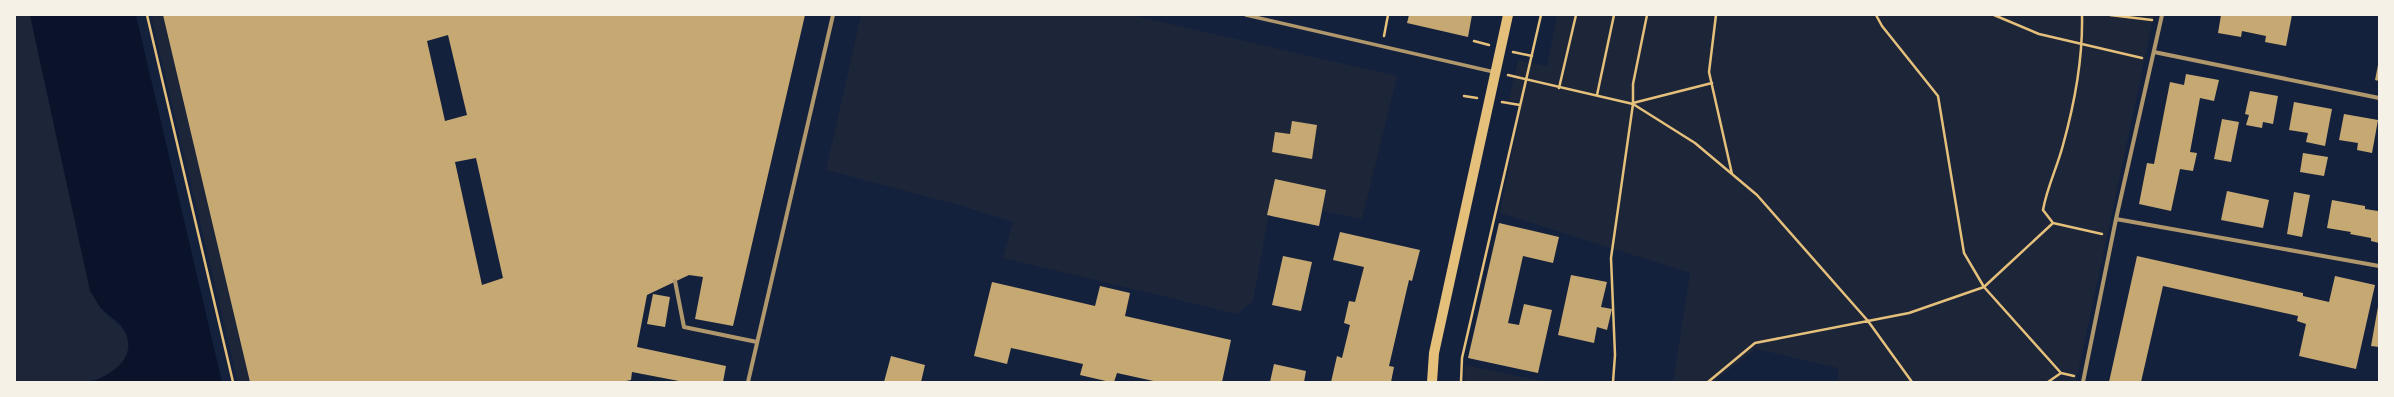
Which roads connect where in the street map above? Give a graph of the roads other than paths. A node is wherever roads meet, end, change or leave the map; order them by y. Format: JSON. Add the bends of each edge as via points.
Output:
{"nodes":[{"id":1,"x":833,"y":15,"type":"edge"},
{"id":2,"x":1246,"y":15,"type":"edge"},
{"id":3,"x":1508,"y":15,"type":"edge"},
{"id":4,"x":2162,"y":15,"type":"edge"},
{"id":5,"x":2154,"y":52,"type":"junction"},
{"id":6,"x":1496,"y":73,"type":"junction"},
{"id":7,"x":2379,"y":98,"type":"edge"},
{"id":8,"x":2116,"y":219,"type":"junction"},
{"id":9,"x":2379,"y":266,"type":"edge"},
{"id":10,"x":676,"y":281,"type":"dead end"},
{"id":11,"x":757,"y":342,"type":"junction"},
{"id":12,"x":748,"y":382,"type":"edge"},
{"id":13,"x":1432,"y":382,"type":"edge"},
{"id":14,"x":2083,"y":382,"type":"edge"}],
"edges":[{"from":1,"to":11,"type":"street"},
{"from":2,"to":6,"type":"street"},
{"from":3,"to":6,"type":"main road"},
{"from":4,"to":5,"type":"street"},
{"from":5,"to":7,"type":"street"},
{"from":5,"to":8,"type":"street"},
{"from":6,"to":13,"type":"main road","via":[[1434,353]]},
{"from":8,"to":9,"type":"street"},
{"from":8,"to":14,"type":"street"},
{"from":10,"to":11,"type":"street","via":[[684,327]]},
{"from":11,"to":12,"type":"street"}]}
